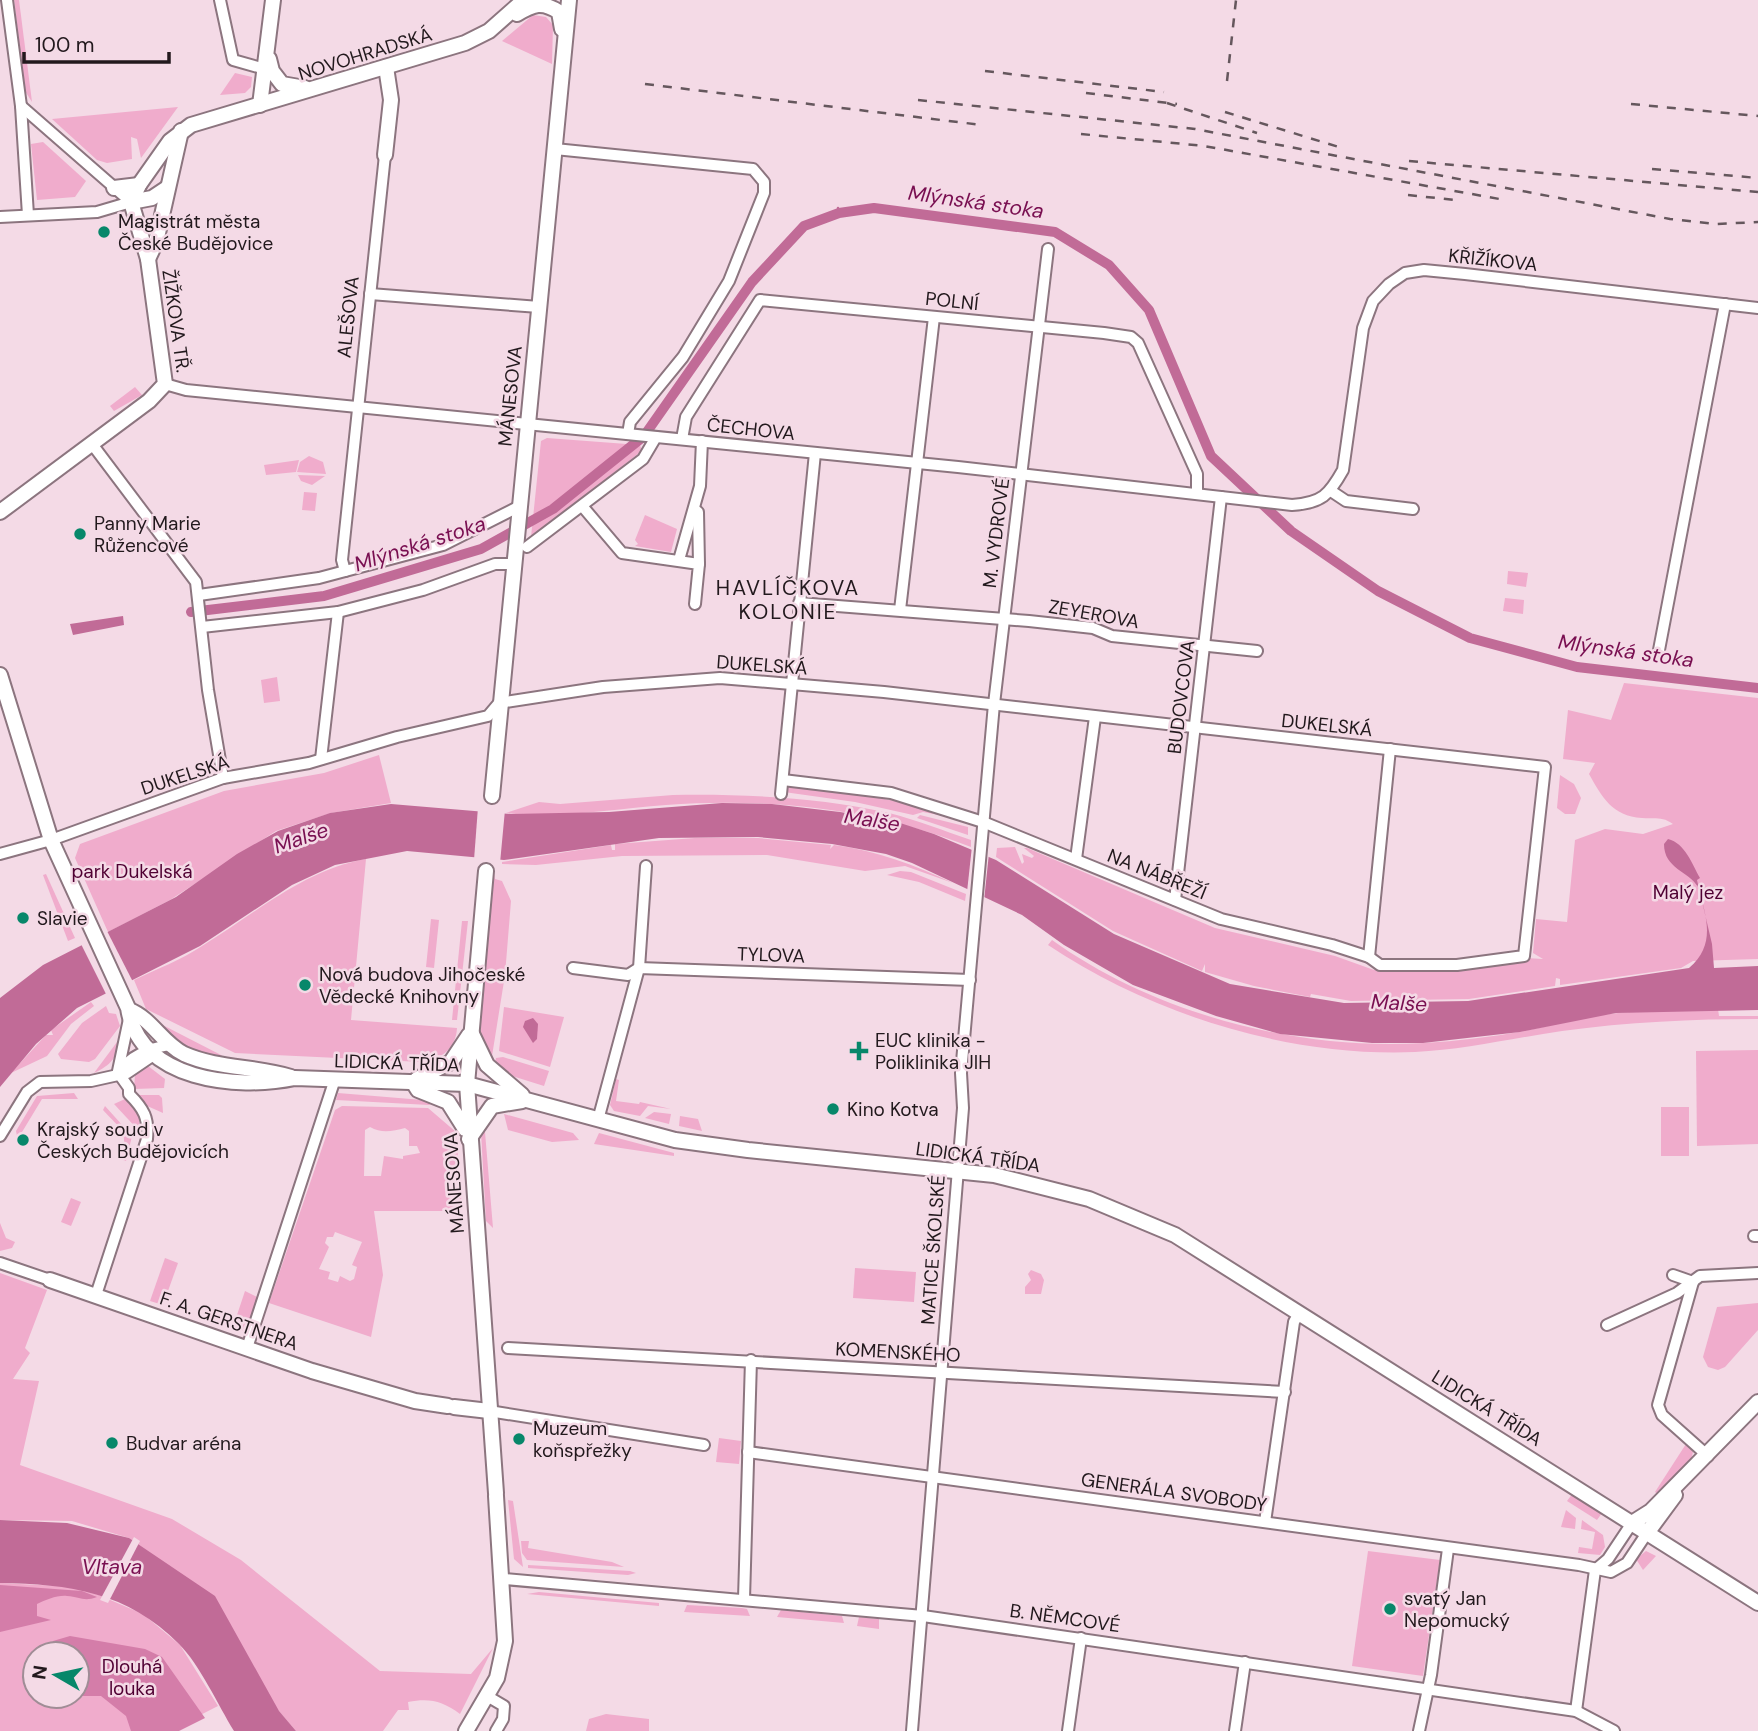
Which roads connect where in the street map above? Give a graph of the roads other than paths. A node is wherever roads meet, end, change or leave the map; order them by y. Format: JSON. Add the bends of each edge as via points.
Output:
{"nodes":[{"id":1,"x":7,"y":0,"type":"edge"},
{"id":2,"x":220,"y":0,"type":"edge"},
{"id":3,"x":273,"y":0,"type":"edge"},
{"id":4,"x":524,"y":0,"type":"edge"},
{"id":5,"x":569,"y":0,"type":"edge"},
{"id":6,"x":489,"y":31,"type":"junction"},
{"id":7,"x":564,"y":46,"type":"junction"},
{"id":8,"x":267,"y":49,"type":"junction"},
{"id":9,"x":386,"y":68,"type":"junction"},
{"id":10,"x":265,"y":69,"type":"junction"},
{"id":11,"x":327,"y":85,"type":"junction"},
{"id":12,"x":260,"y":105,"type":"junction"},
{"id":13,"x":22,"y":106,"type":"junction"},
{"id":14,"x":181,"y":130,"type":"junction"},
{"id":15,"x":555,"y":149,"type":"junction"},
{"id":16,"x":385,"y":155,"type":"joint"},
{"id":17,"x":139,"y":185,"type":"junction"},
{"id":18,"x":114,"y":188,"type":"junction"},
{"id":19,"x":167,"y":188,"type":"junction"},
{"id":20,"x":131,"y":202,"type":"junction"},
{"id":21,"x":28,"y":215,"type":"junction"},
{"id":22,"x":0,"y":217,"type":"edge"},
{"id":23,"x":1048,"y":249,"type":"dead end"},
{"id":24,"x":148,"y":259,"type":"junction"},
{"id":25,"x":370,"y":294,"type":"junction"},
{"id":26,"x":1725,"y":304,"type":"junction"},
{"id":27,"x":539,"y":307,"type":"junction"},
{"id":28,"x":1758,"y":308,"type":"edge"},
{"id":29,"x":934,"y":317,"type":"junction"},
{"id":30,"x":1038,"y":327,"type":"junction"},
{"id":31,"x":165,"y":384,"type":"junction"},
{"id":32,"x":358,"y":407,"type":"junction"},
{"id":33,"x":527,"y":424,"type":"junction"},
{"id":34,"x":629,"y":434,"type":"junction"},
{"id":35,"x":654,"y":437,"type":"junction"},
{"id":36,"x":682,"y":439,"type":"junction"},
{"id":37,"x":702,"y":441,"type":"junction"},
{"id":38,"x":92,"y":444,"type":"junction"},
{"id":39,"x":815,"y":453,"type":"junction"},
{"id":40,"x":919,"y":463,"type":"junction"},
{"id":41,"x":1021,"y":475,"type":"junction"},
{"id":42,"x":1331,"y":492,"type":"junction"},
{"id":43,"x":1197,"y":493,"type":"junction"},
{"id":44,"x":1221,"y":497,"type":"junction"},
{"id":45,"x":583,"y":507,"type":"junction"},
{"id":46,"x":694,"y":509,"type":"junction"},
{"id":47,"x":1413,"y":509,"type":"dead end"},
{"id":48,"x":0,"y":512,"type":"edge"},
{"id":49,"x":518,"y":512,"type":"junction"},
{"id":50,"x":521,"y":546,"type":"junction"},
{"id":51,"x":679,"y":560,"type":"junction"},
{"id":52,"x":513,"y":564,"type":"junction"},
{"id":53,"x":699,"y":564,"type":"junction"},
{"id":54,"x":345,"y":571,"type":"junction"},
{"id":55,"x":200,"y":597,"type":"junction"},
{"id":56,"x":799,"y":603,"type":"junction"},
{"id":57,"x":695,"y":604,"type":"dead end"},
{"id":58,"x":900,"y":610,"type":"junction"},
{"id":59,"x":338,"y":612,"type":"junction"},
{"id":60,"x":1002,"y":620,"type":"junction"},
{"id":61,"x":203,"y":624,"type":"junction"},
{"id":62,"x":1205,"y":644,"type":"junction"},
{"id":63,"x":1659,"y":650,"type":"dead end"},
{"id":64,"x":1257,"y":651,"type":"dead end"},
{"id":65,"x":0,"y":675,"type":"edge"},
{"id":66,"x":792,"y":684,"type":"junction"},
{"id":67,"x":499,"y":703,"type":"junction"},
{"id":68,"x":994,"y":704,"type":"junction"},
{"id":69,"x":1095,"y":716,"type":"junction"},
{"id":70,"x":1195,"y":727,"type":"junction"},
{"id":71,"x":1390,"y":749,"type":"junction"},
{"id":72,"x":321,"y":759,"type":"junction"},
{"id":73,"x":223,"y":778,"type":"junction"},
{"id":74,"x":783,"y":780,"type":"junction"},
{"id":75,"x":781,"y":794,"type":"dead end"},
{"id":76,"x":492,"y":796,"type":"dead end"},
{"id":77,"x":983,"y":822,"type":"junction"},
{"id":78,"x":51,"y":840,"type":"junction"},
{"id":79,"x":0,"y":854,"type":"edge"},
{"id":80,"x":1076,"y":859,"type":"junction"},
{"id":81,"x":646,"y":866,"type":"dead end"},
{"id":82,"x":486,"y":871,"type":"dead end"},
{"id":83,"x":1174,"y":900,"type":"junction"},
{"id":84,"x":975,"y":902,"type":"joint"},
{"id":85,"x":1524,"y":956,"type":"joint"},
{"id":86,"x":1369,"y":957,"type":"junction"},
{"id":87,"x":573,"y":968,"type":"dead end"},
{"id":88,"x":639,"y":968,"type":"junction"},
{"id":89,"x":970,"y":980,"type":"junction"},
{"id":90,"x":129,"y":1012,"type":"junction"},
{"id":91,"x":471,"y":1033,"type":"junction"},
{"id":92,"x":169,"y":1045,"type":"junction"},
{"id":93,"x":152,"y":1051,"type":"junction"},
{"id":94,"x":119,"y":1074,"type":"junction"},
{"id":95,"x":295,"y":1078,"type":"junction"},
{"id":96,"x":335,"y":1079,"type":"junction"},
{"id":97,"x":412,"y":1081,"type":"junction"},
{"id":98,"x":467,"y":1084,"type":"junction"},
{"id":99,"x":527,"y":1100,"type":"junction"},
{"id":100,"x":598,"y":1120,"type":"junction"},
{"id":101,"x":0,"y":1136,"type":"edge"},
{"id":102,"x":469,"y":1139,"type":"junction"},
{"id":103,"x":956,"y":1171,"type":"junction"},
{"id":104,"x":0,"y":1263,"type":"edge"},
{"id":105,"x":1758,"y":1273,"type":"edge"},
{"id":106,"x":1673,"y":1275,"type":"dead end"},
{"id":107,"x":1697,"y":1279,"type":"junction"},
{"id":108,"x":50,"y":1280,"type":"joint"},
{"id":109,"x":96,"y":1295,"type":"junction"},
{"id":110,"x":1299,"y":1313,"type":"junction"},
{"id":111,"x":1607,"y":1325,"type":"dead end"},
{"id":112,"x":247,"y":1348,"type":"junction"},
{"id":113,"x":508,"y":1348,"type":"dead end"},
{"id":114,"x":751,"y":1360,"type":"junction"},
{"id":115,"x":942,"y":1372,"type":"junction"},
{"id":116,"x":1285,"y":1392,"type":"junction"},
{"id":117,"x":1758,"y":1402,"type":"edge"},
{"id":118,"x":489,"y":1411,"type":"junction"},
{"id":119,"x":704,"y":1445,"type":"dead end"},
{"id":120,"x":748,"y":1452,"type":"junction"},
{"id":121,"x":1708,"y":1456,"type":"junction"},
{"id":122,"x":933,"y":1477,"type":"junction"},
{"id":123,"x":1679,"y":1483,"type":"junction"},
{"id":124,"x":1265,"y":1522,"type":"junction"},
{"id":125,"x":1632,"y":1523,"type":"junction"},
{"id":126,"x":1647,"y":1533,"type":"junction"},
{"id":127,"x":1448,"y":1549,"type":"junction"},
{"id":128,"x":1595,"y":1570,"type":"junction"},
{"id":129,"x":503,"y":1579,"type":"junction"},
{"id":130,"x":744,"y":1599,"type":"junction"},
{"id":131,"x":1758,"y":1603,"type":"edge"},
{"id":132,"x":923,"y":1616,"type":"junction"},
{"id":133,"x":1081,"y":1638,"type":"junction"},
{"id":134,"x":1245,"y":1662,"type":"junction"},
{"id":135,"x":1427,"y":1688,"type":"junction"},
{"id":136,"x":487,"y":1696,"type":"junction"},
{"id":137,"x":1576,"y":1711,"type":"junction"},
{"id":138,"x":1594,"y":1718,"type":"junction"},
{"id":139,"x":1612,"y":1730,"type":"edge"},
{"id":140,"x":466,"y":1731,"type":"edge"},
{"id":141,"x":496,"y":1731,"type":"edge"},
{"id":142,"x":912,"y":1731,"type":"edge"},
{"id":143,"x":1068,"y":1731,"type":"edge"},
{"id":144,"x":1235,"y":1731,"type":"edge"},
{"id":145,"x":1419,"y":1731,"type":"edge"},
{"id":146,"x":1591,"y":1731,"type":"edge"}],
"edges":[{"from":1,"to":13,"type":"street"},
{"from":2,"to":10,"type":"street","via":[[233,60]]},
{"from":3,"to":8,"type":"street"},
{"from":4,"to":6,"type":"street","name":"NOVOHRADSKÁ"},
{"from":5,"to":7,"type":"street","name":"MÁNESOVA"},
{"from":6,"to":7,"type":"street","via":[[532,5],[543,4],[559,12]]},
{"from":6,"to":9,"type":"street","name":"NOVOHRADSKÁ"},
{"from":7,"to":15,"type":"street","name":"MÁNESOVA"},
{"from":8,"to":10,"type":"street"},
{"from":8,"to":11,"type":"street","via":[[272,71],[282,84],[291,88]]},
{"from":9,"to":11,"type":"street","name":"NOVOHRADSKÁ"},
{"from":9,"to":16,"type":"street","name":"ALEŠOVA","via":[[391,100]]},
{"from":10,"to":12,"type":"street"},
{"from":11,"to":12,"type":"street","name":"NOVOHRADSKÁ"},
{"from":12,"to":14,"type":"street","name":"NOVOHRADSKÁ"},
{"from":13,"to":18,"type":"street"},
{"from":13,"to":21,"type":"street"},
{"from":14,"to":17,"type":"street"},
{"from":14,"to":19,"type":"street"},
{"from":15,"to":27,"type":"street","name":"MÁNESOVA"},
{"from":15,"to":34,"type":"street","via":[[753,169],[764,182],[764,193],[729,281],[683,357],[630,422]]},
{"from":16,"to":25,"type":"street","name":"ALEŠOVA"},
{"from":17,"to":18,"type":"street"},
{"from":17,"to":20,"type":"street"},
{"from":18,"to":20,"type":"street"},
{"from":19,"to":20,"type":"street","via":[[152,198]]},
{"from":19,"to":24,"type":"street"},
{"from":20,"to":21,"type":"street","via":[[97,212]]},
{"from":20,"to":24,"type":"street","name":"ŽIŽKOVA TŘ."},
{"from":21,"to":22,"type":"street"},
{"from":23,"to":30,"type":"street","name":"M. VYDROVÉ"},
{"from":24,"to":31,"type":"street","name":"ŽIŽKOVA TŘ."},
{"from":25,"to":27,"type":"street"},
{"from":25,"to":32,"type":"street","name":"ALEŠOVA"},
{"from":26,"to":28,"type":"street","name":"KŘIŽÍKOVA"},
{"from":26,"to":42,"type":"street","name":"KŘIŽÍKOVA","via":[[1424,270],[1405,273],[1381,291],[1368,312],[1343,470]]},
{"from":26,"to":63,"type":"street"},
{"from":27,"to":33,"type":"street","name":"MÁNESOVA"},
{"from":29,"to":30,"type":"street","name":"POLNÍ"},
{"from":29,"to":36,"type":"street","name":"POLNÍ","via":[[760,300],[686,417]]},
{"from":29,"to":40,"type":"street"},
{"from":30,"to":41,"type":"street","name":"M. VYDROVÉ"},
{"from":30,"to":43,"type":"street","name":"POLNÍ","via":[[1131,337],[1138,343],[1197,474]]},
{"from":31,"to":32,"type":"street","name":"ČECHOVA"},
{"from":31,"to":38,"type":"street","name":"ŽIŽKOVA TŘ."},
{"from":32,"to":33,"type":"street","name":"ČECHOVA"},
{"from":32,"to":54,"type":"street","name":"ALEŠOVA","via":[[342,561]]},
{"from":33,"to":34,"type":"street","name":"ČECHOVA"},
{"from":33,"to":49,"type":"street","name":"MÁNESOVA"},
{"from":34,"to":35,"type":"street","name":"ČECHOVA"},
{"from":35,"to":36,"type":"street","name":"ČECHOVA"},
{"from":35,"to":45,"type":"street","via":[[647,455]]},
{"from":36,"to":37,"type":"street","name":"ČECHOVA"},
{"from":37,"to":39,"type":"street","name":"ČECHOVA"},
{"from":37,"to":46,"type":"street"},
{"from":38,"to":48,"type":"street","name":"ŽIŽKOVA TŘ."},
{"from":38,"to":55,"type":"street","via":[[196,582]]},
{"from":39,"to":40,"type":"street","name":"ČECHOVA"},
{"from":39,"to":56,"type":"street"},
{"from":40,"to":41,"type":"street","name":"ČECHOVA"},
{"from":40,"to":58,"type":"street"},
{"from":41,"to":43,"type":"street","name":"ČECHOVA"},
{"from":41,"to":60,"type":"street","name":"M. VYDROVÉ"},
{"from":42,"to":44,"type":"street","name":"ČECHOVA","via":[[1312,504]]},
{"from":42,"to":47,"type":"street","via":[[1346,501]]},
{"from":43,"to":44,"type":"street","name":"ČECHOVA"},
{"from":44,"to":62,"type":"street","name":"BUDOVCOVA"},
{"from":45,"to":50,"type":"street"},
{"from":45,"to":51,"type":"street","via":[[622,553]]},
{"from":46,"to":51,"type":"street"},
{"from":46,"to":53,"type":"street","via":[[698,512]]},
{"from":49,"to":50,"type":"street","name":"MÁNESOVA"},
{"from":49,"to":54,"type":"street","via":[[443,545]]},
{"from":50,"to":52,"type":"street","name":"MÁNESOVA"},
{"from":51,"to":53,"type":"street"},
{"from":52,"to":59,"type":"street","via":[[495,564],[424,590]]},
{"from":52,"to":67,"type":"street","name":"MÁNESOVA"},
{"from":53,"to":57,"type":"street"},
{"from":54,"to":55,"type":"street"},
{"from":55,"to":61,"type":"street"},
{"from":56,"to":58,"type":"street","name":"ZEYEROVA"},
{"from":56,"to":66,"type":"street"},
{"from":58,"to":60,"type":"street","name":"ZEYEROVA"},
{"from":59,"to":61,"type":"street"},
{"from":59,"to":72,"type":"street"},
{"from":60,"to":62,"type":"street","name":"ZEYEROVA"},
{"from":60,"to":68,"type":"street","name":"M. VYDROVÉ"},
{"from":61,"to":73,"type":"street","via":[[208,690]]},
{"from":62,"to":64,"type":"street","name":"ZEYEROVA"},
{"from":62,"to":70,"type":"street","name":"BUDOVCOVA"},
{"from":65,"to":78,"type":"street"},
{"from":66,"to":67,"type":"street","name":"DUKELSKÁ","via":[[720,678],[603,687]]},
{"from":66,"to":68,"type":"street","name":"DUKELSKÁ"},
{"from":66,"to":74,"type":"street"},
{"from":67,"to":72,"type":"street","name":"DUKELSKÁ","via":[[488,716]]},
{"from":67,"to":76,"type":"street","name":"MÁNESOVA"},
{"from":68,"to":69,"type":"street","name":"DUKELSKÁ"},
{"from":68,"to":77,"type":"street","name":"M. VYDROVÉ"},
{"from":69,"to":70,"type":"street","name":"DUKELSKÁ"},
{"from":69,"to":80,"type":"street"},
{"from":70,"to":71,"type":"street","name":"DUKELSKÁ"},
{"from":70,"to":83,"type":"street","name":"BUDOVCOVA"},
{"from":71,"to":85,"type":"street","name":"DUKELSKÁ","via":[[1545,767]]},
{"from":71,"to":86,"type":"street"},
{"from":72,"to":73,"type":"street","name":"DUKELSKÁ"},
{"from":73,"to":78,"type":"street","name":"DUKELSKÁ"},
{"from":74,"to":75,"type":"street"},
{"from":74,"to":77,"type":"street","name":"NA NÁBŘEŽÍ","via":[[891,793]]},
{"from":77,"to":80,"type":"street","name":"NA NÁBŘEŽÍ"},
{"from":77,"to":84,"type":"street","name":"M. VYDROVÉ"},
{"from":78,"to":79,"type":"street","name":"DUKELSKÁ"},
{"from":78,"to":90,"type":"street"},
{"from":80,"to":83,"type":"street","name":"NA NÁBŘEŽÍ"},
{"from":81,"to":88,"type":"street"},
{"from":82,"to":91,"type":"street","name":"MÁNESOVA"},
{"from":83,"to":86,"type":"street","name":"NA NÁBŘEŽÍ","via":[[1221,919]]},
{"from":84,"to":89,"type":"street","name":"MATICE ŠKOLSKÉ"},
{"from":85,"to":86,"type":"street","name":"NA NÁBŘEŽÍ","via":[[1425,967],[1380,965]]},
{"from":87,"to":88,"type":"street","name":"TYLOVA","via":[[628,975]]},
{"from":88,"to":89,"type":"street","name":"TYLOVA"},
{"from":88,"to":100,"type":"street"},
{"from":89,"to":103,"type":"street","name":"MATICE ŠKOLSKÉ"},
{"from":90,"to":92,"type":"street","name":"LIDICKÁ TŘÍDA","via":[[139,1014]]},
{"from":90,"to":93,"type":"street","name":"LIDICKÁ TŘÍDA"},
{"from":90,"to":94,"type":"street"},
{"from":91,"to":97,"type":"street","via":[[451,1062]]},
{"from":91,"to":98,"type":"street","name":"MÁNESOVA"},
{"from":91,"to":99,"type":"street","via":[[487,1065]]},
{"from":92,"to":93,"type":"street"},
{"from":92,"to":95,"type":"street","name":"LIDICKÁ TŘÍDA","via":[[205,1061]]},
{"from":93,"to":94,"type":"street","via":[[122,1066]]},
{"from":93,"to":95,"type":"street","name":"LIDICKÁ TŘÍDA","via":[[176,1068],[226,1082],[267,1084]]},
{"from":94,"to":101,"type":"street","via":[[91,1081],[40,1083],[27,1091]]},
{"from":94,"to":109,"type":"street","via":[[144,1110],[148,1125]]},
{"from":95,"to":96,"type":"street","name":"LIDICKÁ TŘÍDA"},
{"from":96,"to":97,"type":"street","name":"LIDICKÁ TŘÍDA"},
{"from":96,"to":112,"type":"street"},
{"from":97,"to":98,"type":"street","name":"LIDICKÁ TŘÍDA"},
{"from":97,"to":102,"type":"street","via":[[418,1090],[448,1101]]},
{"from":98,"to":99,"type":"street","name":"LIDICKÁ TŘÍDA"},
{"from":98,"to":102,"type":"street","name":"MÁNESOVA"},
{"from":99,"to":100,"type":"street","name":"LIDICKÁ TŘÍDA"},
{"from":99,"to":102,"type":"street","via":[[492,1107]]},
{"from":100,"to":103,"type":"street","name":"LIDICKÁ TŘÍDA","via":[[721,1147]]},
{"from":102,"to":118,"type":"street","name":"MÁNESOVA"},
{"from":103,"to":110,"type":"street","name":"LIDICKÁ TŘÍDA","via":[[1035,1183],[1117,1209],[1175,1234]]},
{"from":103,"to":115,"type":"street","name":"MATICE ŠKOLSKÉ"},
{"from":104,"to":108,"type":"street","name":"F. A. GERSTNERA"},
{"from":105,"to":107,"type":"street"},
{"from":106,"to":107,"type":"street"},
{"from":107,"to":111,"type":"street","via":[[1666,1299]]},
{"from":107,"to":121,"type":"street","via":[[1658,1405]]},
{"from":108,"to":109,"type":"street","name":"F. A. GERSTNERA"},
{"from":109,"to":112,"type":"street","name":"F. A. GERSTNERA"},
{"from":110,"to":116,"type":"street"},
{"from":110,"to":125,"type":"street","name":"LIDICKÁ TŘÍDA"},
{"from":112,"to":118,"type":"street","name":"F. A. GERSTNERA","via":[[415,1401]]},
{"from":113,"to":114,"type":"street","name":"KOMENSKÉHO"},
{"from":114,"to":115,"type":"street","name":"KOMENSKÉHO"},
{"from":114,"to":120,"type":"street"},
{"from":115,"to":116,"type":"street","name":"KOMENSKÉHO"},
{"from":115,"to":122,"type":"street","name":"MATICE ŠKOLSKÉ"},
{"from":116,"to":124,"type":"street"},
{"from":117,"to":121,"type":"street"},
{"from":118,"to":119,"type":"street","name":"F. A. GERSTNERA"},
{"from":118,"to":129,"type":"street","name":"MÁNESOVA"},
{"from":120,"to":122,"type":"street","name":"GENERÁLA SVOBODY"},
{"from":120,"to":130,"type":"street"},
{"from":121,"to":123,"type":"street"},
{"from":122,"to":124,"type":"street","name":"GENERÁLA SVOBODY"},
{"from":122,"to":132,"type":"street","name":"MATICE ŠKOLSKÉ"},
{"from":123,"to":125,"type":"street"},
{"from":123,"to":126,"type":"street"},
{"from":124,"to":127,"type":"street","name":"GENERÁLA SVOBODY"},
{"from":125,"to":126,"type":"street","name":"LIDICKÁ TŘÍDA"},
{"from":125,"to":128,"type":"street"},
{"from":126,"to":128,"type":"street","via":[[1626,1563],[1611,1572]]},
{"from":126,"to":131,"type":"street","name":"LIDICKÁ TŘÍDA"},
{"from":127,"to":128,"type":"street","name":"GENERÁLA SVOBODY"},
{"from":127,"to":135,"type":"street"},
{"from":128,"to":137,"type":"street"},
{"from":129,"to":130,"type":"street","name":"B. NĚMCOVÉ"},
{"from":129,"to":136,"type":"street","name":"MÁNESOVA","via":[[505,1642],[497,1678]]},
{"from":130,"to":132,"type":"street","name":"B. NĚMCOVÉ"},
{"from":132,"to":133,"type":"street","name":"B. NĚMCOVÉ"},
{"from":132,"to":142,"type":"street","name":"MATICE ŠKOLSKÉ"},
{"from":133,"to":134,"type":"street","name":"B. NĚMCOVÉ"},
{"from":133,"to":143,"type":"street"},
{"from":134,"to":135,"type":"street","name":"B. NĚMCOVÉ"},
{"from":134,"to":144,"type":"street"},
{"from":135,"to":137,"type":"street","name":"B. NĚMCOVÉ"},
{"from":135,"to":145,"type":"street"},
{"from":136,"to":140,"type":"street","name":"MÁNESOVA"},
{"from":136,"to":141,"type":"street","via":[[504,1706]]},
{"from":137,"to":138,"type":"street","name":"B. NĚMCOVÉ"},
{"from":138,"to":139,"type":"street","name":"B. NĚMCOVÉ"},
{"from":138,"to":146,"type":"street"}]}
